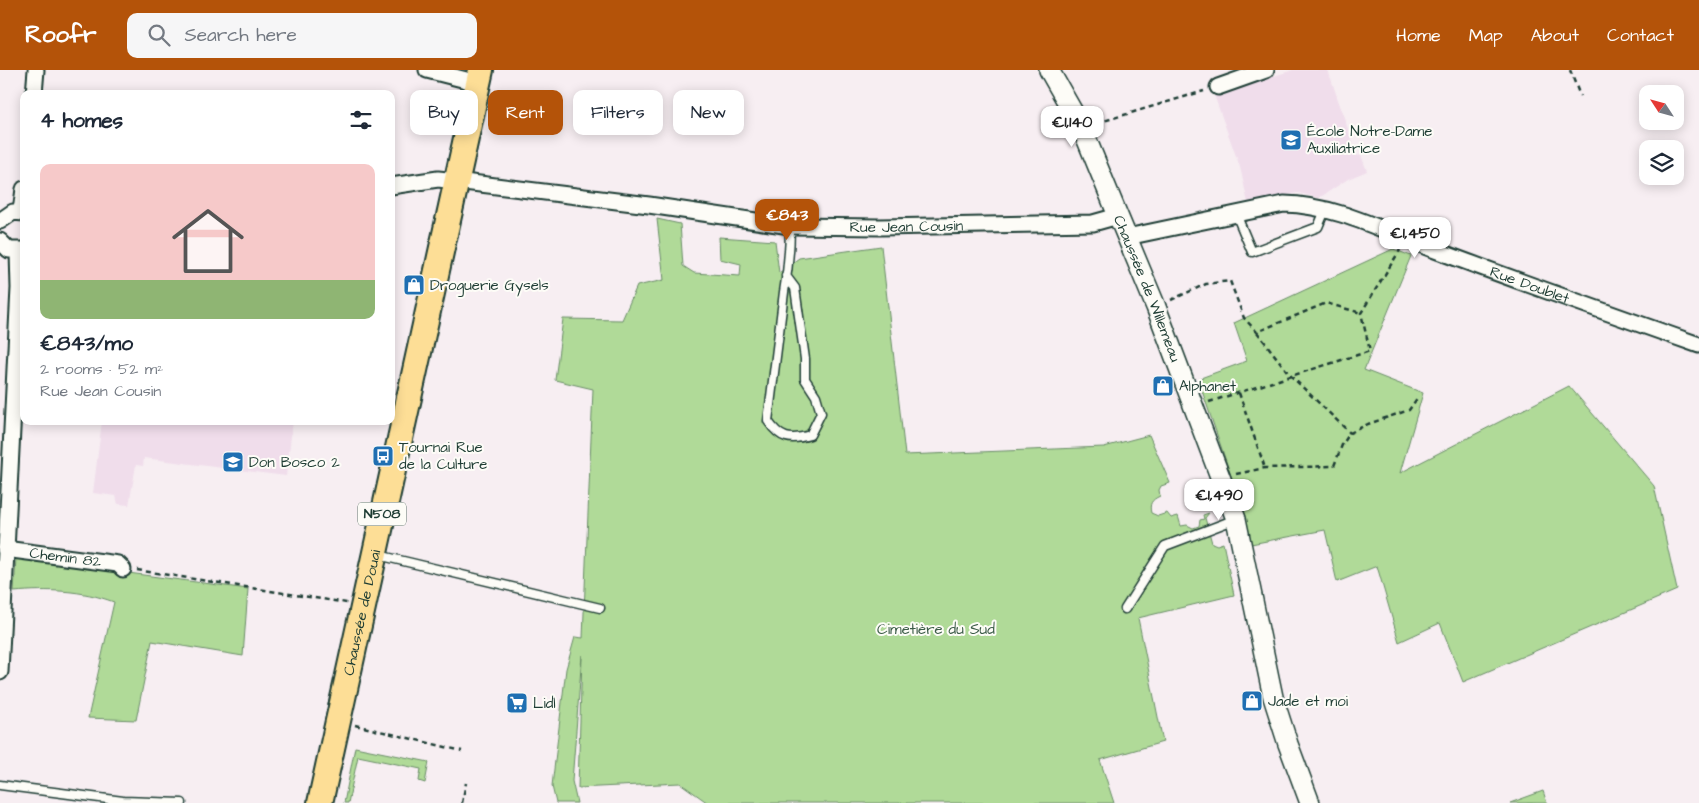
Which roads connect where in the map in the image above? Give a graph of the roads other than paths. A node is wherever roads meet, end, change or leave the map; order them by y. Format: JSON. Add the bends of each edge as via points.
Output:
{"nodes":[{"id":1,"x":36,"y":70,"type":"edge"},
{"id":2,"x":427,"y":70,"type":"edge"},
{"id":3,"x":1049,"y":70,"type":"edge"},
{"id":4,"x":1266,"y":70,"type":"edge"},
{"id":5,"x":480,"y":77,"type":"edge"},
{"id":6,"x":1218,"y":87,"type":"road end"},
{"id":7,"x":34,"y":90,"type":"edge"},
{"id":8,"x":456,"y":181,"type":"junction"},
{"id":9,"x":395,"y":185,"type":"edge"},
{"id":10,"x":1326,"y":208,"type":"junction"},
{"id":11,"x":20,"y":212,"type":"edge"},
{"id":12,"x":1236,"y":214,"type":"junction"},
{"id":13,"x":1118,"y":216,"type":"junction"},
{"id":14,"x":1,"y":218,"type":"edge"},
{"id":15,"x":790,"y":226,"type":"junction"},
{"id":16,"x":1127,"y":237,"type":"junction"},
{"id":17,"x":0,"y":241,"type":"edge"},
{"id":18,"x":20,"y":251,"type":"edge"},
{"id":19,"x":20,"y":270,"type":"edge"},
{"id":20,"x":786,"y":276,"type":"junction"},
{"id":21,"x":1699,"y":345,"type":"edge"},
{"id":22,"x":1236,"y":519,"type":"junction"},
{"id":23,"x":5,"y":549,"type":"junction"},
{"id":24,"x":374,"y":554,"type":"junction"},
{"id":25,"x":123,"y":568,"type":"road end"},
{"id":26,"x":600,"y":608,"type":"dead end"},
{"id":27,"x":1125,"y":609,"type":"dead end"},
{"id":28,"x":0,"y":672,"type":"edge"},
{"id":29,"x":0,"y":785,"type":"edge"},
{"id":30,"x":182,"y":803,"type":"edge"},
{"id":31,"x":320,"y":803,"type":"edge"},
{"id":32,"x":1310,"y":803,"type":"edge"}],
"edges":[{"from":1,"to":7,"type":"street"},
{"from":2,"to":5,"type":"street"},
{"from":3,"to":13,"type":"street","name":"Chaussée de Willemeau","via":[[1082,128]]},
{"from":4,"to":6,"type":"street"},
{"from":5,"to":8,"type":"main road","name":"Chaussée de Douai","number":"N508"},
{"from":8,"to":9,"type":"street","name":"Rue Jean Cousin","via":[[438,179]]},
{"from":8,"to":15,"type":"street","name":"Rue Jean Cousin"},
{"from":8,"to":24,"type":"main road","name":"Chaussée de Douai","number":"N508"},
{"from":10,"to":12,"type":"street","name":"Rue Doublet","via":[[1284,204]]},
{"from":10,"to":12,"type":"lane","via":[[1318,227],[1252,252]]},
{"from":10,"to":21,"type":"street","name":"Rue Doublet"},
{"from":11,"to":14,"type":"street"},
{"from":12,"to":16,"type":"street","name":"Rue Doublet"},
{"from":13,"to":15,"type":"street","name":"Rue Jean Cousin","via":[[1093,223]]},
{"from":13,"to":16,"type":"street","name":"Chaussée de Willemeau"},
{"from":15,"to":20,"type":"lane"},
{"from":16,"to":22,"type":"street","name":"Chaussée de Willemeau"},
{"from":17,"to":18,"type":"street","via":[[9,250]]},
{"from":19,"to":23,"type":"street"},
{"from":20,"to":20,"type":"lane","via":[[768,421],[776,432],[794,440],[810,435],[821,413],[816,396],[805,379],[795,288]]},
{"from":22,"to":27,"type":"lane","via":[[1165,546]]},
{"from":22,"to":32,"type":"street","name":"Chaussée de Willemeau","via":[[1273,697]]},
{"from":23,"to":25,"type":"street","name":"Chemin 82","via":[[118,564]]},
{"from":23,"to":28,"type":"street"},
{"from":24,"to":26,"type":"lane"},
{"from":24,"to":31,"type":"main road","name":"Chaussée de Douai","number":"N508"},
{"from":29,"to":30,"type":"lane","via":[[123,801]]}]}
